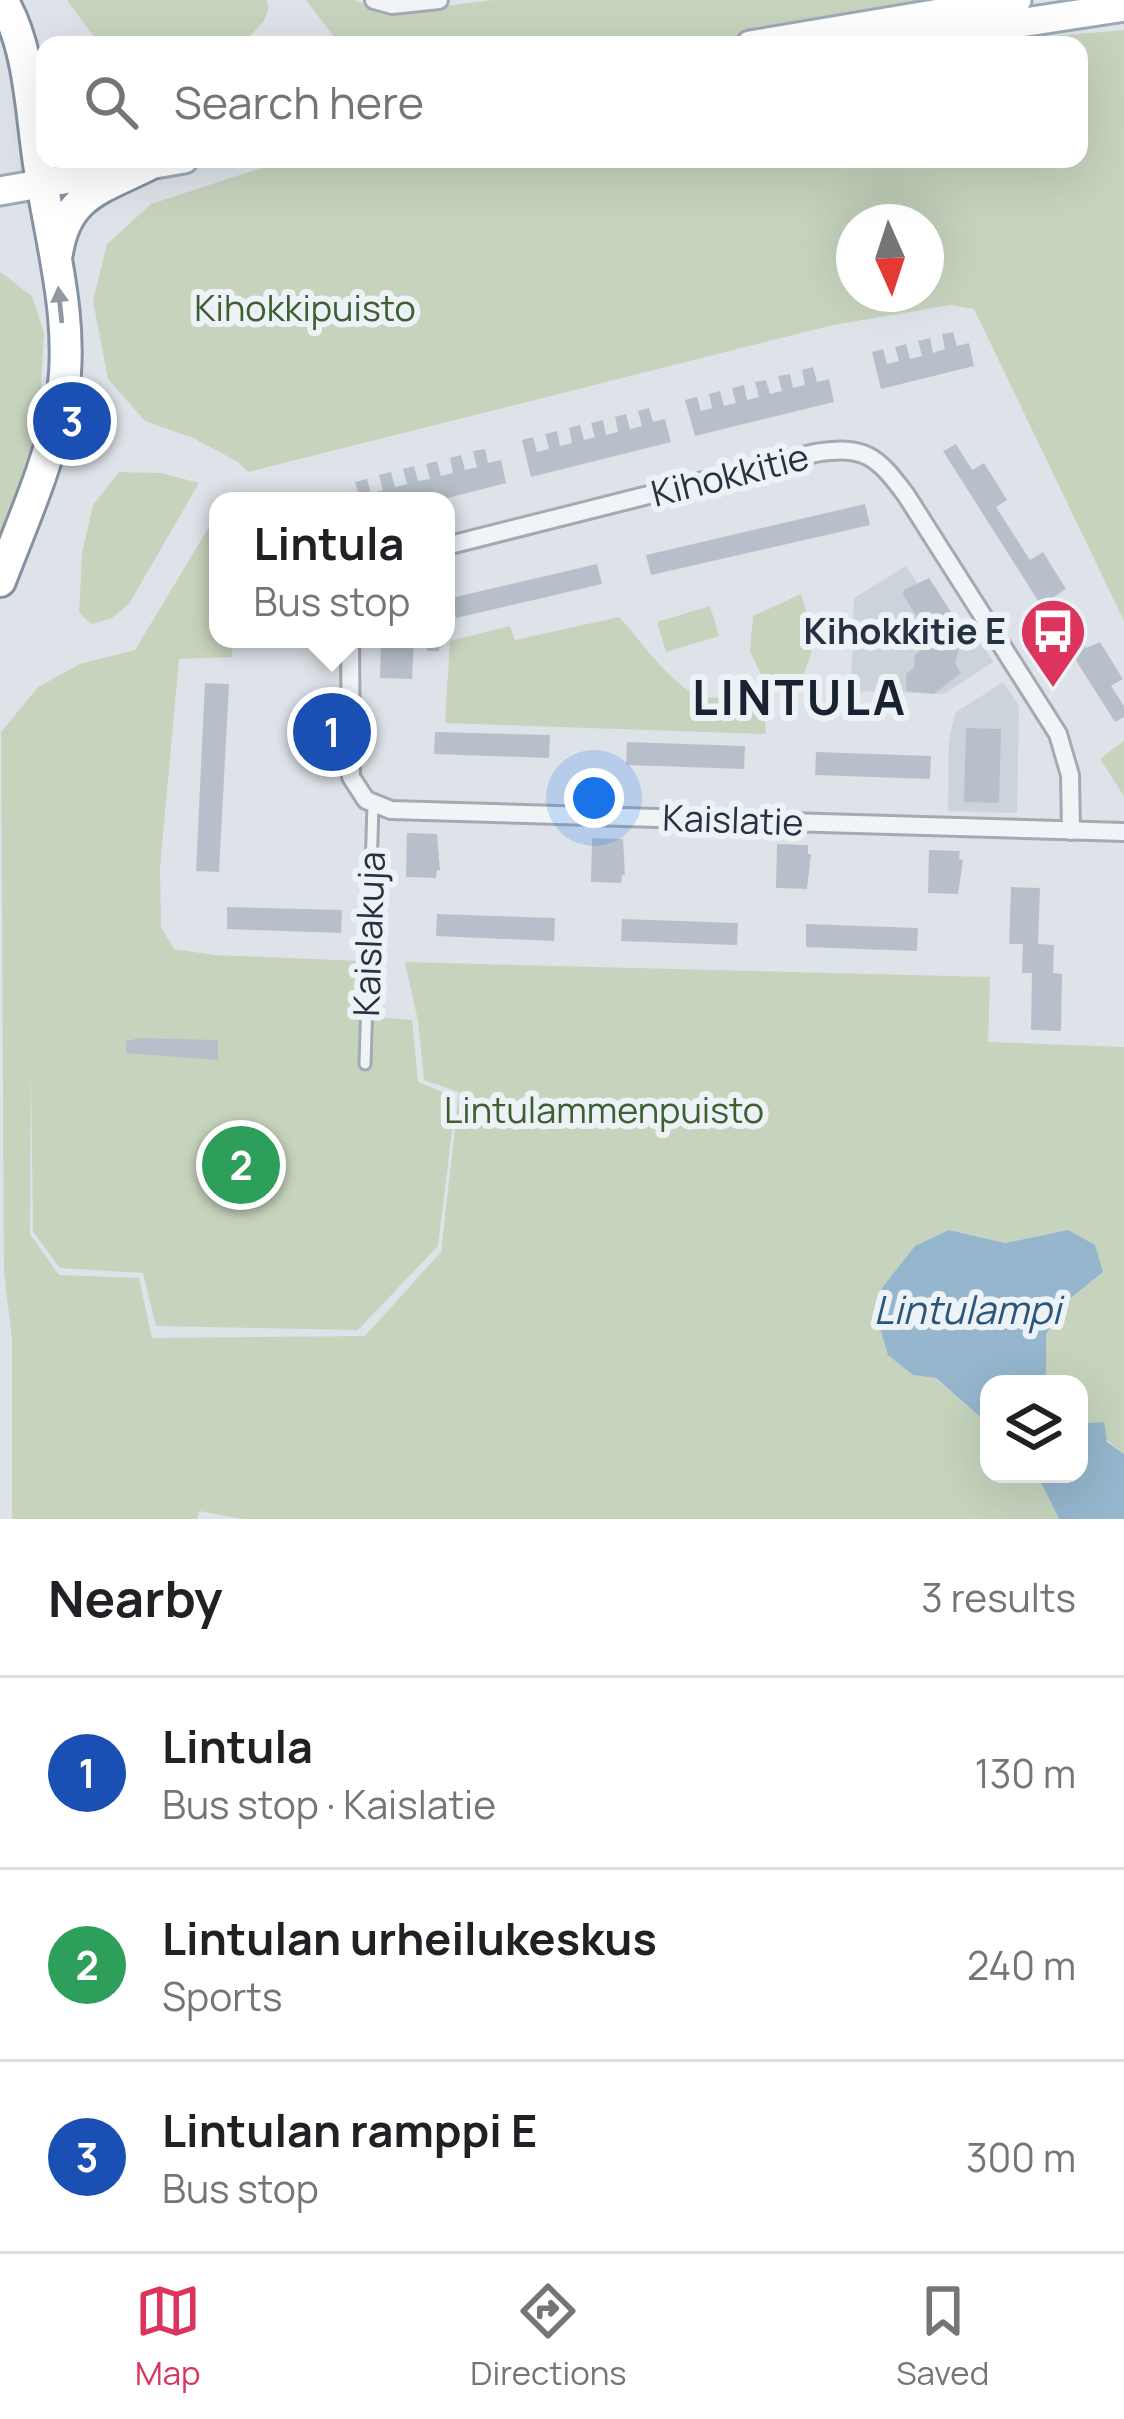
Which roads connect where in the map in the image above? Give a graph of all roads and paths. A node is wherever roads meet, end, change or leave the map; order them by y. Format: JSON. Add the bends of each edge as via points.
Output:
{"nodes":[{"id":1,"x":2,"y":0,"type":"edge"},
{"id":2,"x":374,"y":0,"type":"edge"},
{"id":3,"x":439,"y":0,"type":"edge"},
{"id":4,"x":1017,"y":0,"type":"edge"},
{"id":5,"x":1124,"y":8,"type":"edge"},
{"id":6,"x":803,"y":36,"type":"edge"},
{"id":7,"x":936,"y":36,"type":"edge"},
{"id":8,"x":25,"y":70,"type":"junction"},
{"id":9,"x":36,"y":91,"type":"edge"},
{"id":10,"x":36,"y":147,"type":"edge"},
{"id":11,"x":39,"y":168,"type":"edge"},
{"id":12,"x":56,"y":168,"type":"edge"},
{"id":13,"x":116,"y":168,"type":"edge"},
{"id":14,"x":142,"y":168,"type":"edge"},
{"id":15,"x":0,"y":172,"type":"edge"},
{"id":16,"x":40,"y":175,"type":"junction"},
{"id":17,"x":0,"y":191,"type":"edge"},
{"id":18,"x":56,"y":259,"type":"junction"},
{"id":19,"x":455,"y":544,"type":"edge"},
{"id":20,"x":0,"y":581,"type":"edge"},
{"id":21,"x":350,"y":648,"type":"edge"},
{"id":22,"x":373,"y":805,"type":"junction"},
{"id":23,"x":1071,"y":831,"type":"junction"},
{"id":24,"x":1124,"y":832,"type":"edge"},
{"id":25,"x":365,"y":1064,"type":"dead end"}],
"edges":[{"from":1,"to":8,"type":"highway"},
{"from":2,"to":3,"type":"street"},
{"from":4,"to":6,"type":"main road"},
{"from":5,"to":7,"type":"main road"},
{"from":8,"to":9,"type":"highway"},
{"from":8,"to":10,"type":"highway"},
{"from":11,"to":16,"type":"highway"},
{"from":12,"to":16,"type":"main road"},
{"from":13,"to":16,"type":"main road"},
{"from":14,"to":18,"type":"highway","via":[[77,202]]},
{"from":15,"to":16,"type":"main road"},
{"from":16,"to":17,"type":"main road"},
{"from":16,"to":18,"type":"highway"},
{"from":20,"to":18,"type":"highway","one_way":true,"via":[[62,396]]},
{"from":19,"to":23,"type":"street","name":"Kihokkitie","via":[[815,453],[867,454],[906,495],[1058,734],[1070,776]]},
{"from":21,"to":22,"type":"street","via":[[351,777]]},
{"from":22,"to":23,"type":"street","name":"Kaislatie"},
{"from":22,"to":25,"type":"lane","name":"Kaislakuja"},
{"from":23,"to":24,"type":"street","name":"Kaislatie"}]}
